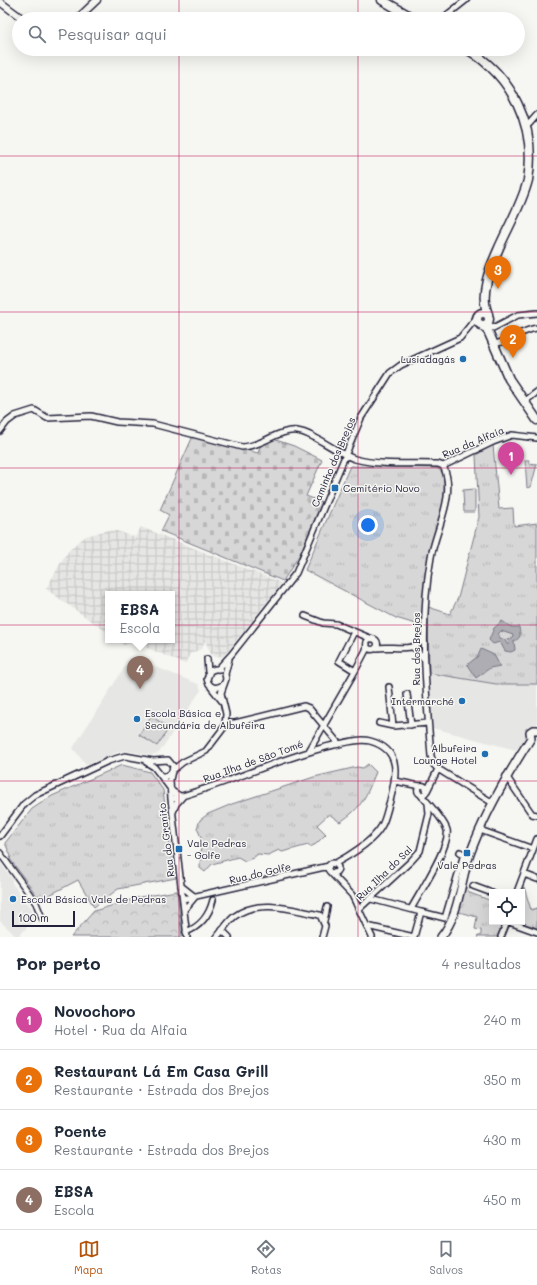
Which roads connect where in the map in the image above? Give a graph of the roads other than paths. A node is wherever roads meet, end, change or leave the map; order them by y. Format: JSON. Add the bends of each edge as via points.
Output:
{"nodes":[{"id":1,"x":98,"y":0,"type":"edge"},
{"id":2,"x":382,"y":0,"type":"edge"},
{"id":3,"x":466,"y":0,"type":"edge"},
{"id":4,"x":0,"y":2,"type":"edge"},
{"id":5,"x":13,"y":12,"type":"edge"},
{"id":6,"x":85,"y":12,"type":"edge"},
{"id":7,"x":403,"y":12,"type":"edge"},
{"id":8,"x":451,"y":12,"type":"edge"},
{"id":9,"x":477,"y":56,"type":"edge"},
{"id":10,"x":537,"y":115,"type":"edge"},
{"id":11,"x":529,"y":124,"type":"junction"},
{"id":12,"x":537,"y":313,"type":"edge"},
{"id":13,"x":482,"y":321,"type":"junction"},
{"id":14,"x":537,"y":328,"type":"edge"},
{"id":15,"x":530,"y":329,"type":"junction"},
{"id":16,"x":537,"y":332,"type":"edge"},
{"id":17,"x":494,"y":344,"type":"junction"},
{"id":18,"x":537,"y":392,"type":"edge"},
{"id":19,"x":524,"y":402,"type":"junction"},
{"id":20,"x":537,"y":420,"type":"edge"},
{"id":21,"x":0,"y":431,"type":"edge"},
{"id":22,"x":537,"y":438,"type":"edge"},
{"id":23,"x":346,"y":454,"type":"junction"},
{"id":24,"x":444,"y":466,"type":"junction"},
{"id":25,"x":305,"y":616,"type":"dead end"},
{"id":26,"x":354,"y":632,"type":"junction"},
{"id":27,"x":424,"y":635,"type":"junction"},
{"id":28,"x":374,"y":640,"type":"junction"},
{"id":29,"x":367,"y":644,"type":"junction"},
{"id":30,"x":397,"y":647,"type":"junction"},
{"id":31,"x":415,"y":647,"type":"junction"},
{"id":32,"x":424,"y":647,"type":"junction"},
{"id":33,"x":375,"y":648,"type":"junction"},
{"id":34,"x":231,"y":655,"type":"junction"},
{"id":35,"x":362,"y":659,"type":"junction"},
{"id":36,"x":424,"y":659,"type":"junction"},
{"id":37,"x":216,"y":669,"type":"junction"},
{"id":38,"x":355,"y":671,"type":"junction"},
{"id":39,"x":208,"y":672,"type":"junction"},
{"id":40,"x":225,"y":674,"type":"junction"},
{"id":41,"x":224,"y":684,"type":"junction"},
{"id":42,"x":210,"y":686,"type":"junction"},
{"id":43,"x":389,"y":687,"type":"dead end"},
{"id":44,"x":407,"y":694,"type":"dead end"},
{"id":45,"x":223,"y":702,"type":"junction"},
{"id":46,"x":226,"y":723,"type":"junction"},
{"id":47,"x":380,"y":723,"type":"dead end"},
{"id":48,"x":428,"y":723,"type":"junction"},
{"id":49,"x":411,"y":725,"type":"junction"},
{"id":50,"x":324,"y":726,"type":"junction"},
{"id":51,"x":393,"y":726,"type":"junction"},
{"id":52,"x":537,"y":730,"type":"edge"},
{"id":53,"x":534,"y":739,"type":"edge"},
{"id":54,"x":339,"y":744,"type":"junction"},
{"id":55,"x":309,"y":751,"type":"junction"},
{"id":56,"x":138,"y":758,"type":"junction"},
{"id":57,"x":160,"y":761,"type":"junction"},
{"id":58,"x":171,"y":762,"type":"junction"},
{"id":59,"x":183,"y":762,"type":"junction"},
{"id":60,"x":438,"y":769,"type":"junction"},
{"id":61,"x":173,"y":770,"type":"junction"},
{"id":62,"x":157,"y":771,"type":"junction"},
{"id":63,"x":161,"y":776,"type":"junction"},
{"id":64,"x":506,"y":776,"type":"junction"},
{"id":65,"x":395,"y":781,"type":"junction"},
{"id":66,"x":170,"y":788,"type":"junction"},
{"id":67,"x":422,"y":790,"type":"junction"},
{"id":68,"x":182,"y":796,"type":"junction"},
{"id":69,"x":171,"y":799,"type":"junction"},
{"id":70,"x":427,"y":803,"type":"junction"},
{"id":71,"x":493,"y":803,"type":"junction"},
{"id":72,"x":435,"y":813,"type":"junction"},
{"id":73,"x":173,"y":815,"type":"junction"},
{"id":74,"x":429,"y":815,"type":"junction"},
{"id":75,"x":537,"y":815,"type":"edge"},
{"id":76,"x":480,"y":830,"type":"junction"},
{"id":77,"x":0,"y":836,"type":"edge"},
{"id":78,"x":537,"y":838,"type":"edge"},
{"id":79,"x":532,"y":850,"type":"junction"},
{"id":80,"x":460,"y":852,"type":"dead end"},
{"id":81,"x":0,"y":853,"type":"edge"},
{"id":82,"x":336,"y":867,"type":"junction"},
{"id":83,"x":329,"y":870,"type":"junction"},
{"id":84,"x":524,"y":874,"type":"junction"},
{"id":85,"x":537,"y":879,"type":"edge"},
{"id":86,"x":342,"y":883,"type":"junction"},
{"id":87,"x":181,"y":886,"type":"junction"},
{"id":88,"x":473,"y":886,"type":"dead end"},
{"id":89,"x":519,"y":889,"type":"edge"},
{"id":90,"x":489,"y":891,"type":"edge"},
{"id":91,"x":195,"y":897,"type":"junction"},
{"id":92,"x":182,"y":899,"type":"junction"},
{"id":93,"x":371,"y":899,"type":"junction"},
{"id":94,"x":213,"y":900,"type":"dead end"},
{"id":95,"x":327,"y":907,"type":"dead end"},
{"id":96,"x":360,"y":908,"type":"junction"},
{"id":97,"x":410,"y":909,"type":"junction"},
{"id":98,"x":184,"y":911,"type":"junction"},
{"id":99,"x":421,"y":912,"type":"junction"},
{"id":100,"x":42,"y":918,"type":"dead end"},
{"id":101,"x":324,"y":921,"type":"junction"},
{"id":102,"x":507,"y":925,"type":"edge"},
{"id":103,"x":517,"y":925,"type":"edge"},
{"id":104,"x":367,"y":926,"type":"junction"},
{"id":105,"x":222,"y":930,"type":"junction"},
{"id":106,"x":537,"y":932,"type":"edge"},
{"id":107,"x":187,"y":934,"type":"edge"},
{"id":108,"x":217,"y":937,"type":"edge"},
{"id":109,"x":229,"y":937,"type":"edge"},
{"id":110,"x":322,"y":937,"type":"edge"},
{"id":111,"x":372,"y":937,"type":"edge"},
{"id":112,"x":414,"y":937,"type":"edge"},
{"id":113,"x":442,"y":937,"type":"edge"},
{"id":114,"x":501,"y":937,"type":"edge"}],
"edges":[{"from":1,"to":6,"type":"street"},
{"from":2,"to":7,"type":"main road"},
{"from":3,"to":8,"type":"street"},
{"from":4,"to":5,"type":"street"},
{"from":9,"to":11,"type":"main road","via":[[503,78],[521,104]]},
{"from":10,"to":11,"type":"street"},
{"from":11,"to":13,"type":"main road","via":[[532,151],[528,180],[490,269]]},
{"from":12,"to":13,"type":"street","via":[[523,314],[493,328]]},
{"from":13,"to":17,"type":"main road"},
{"from":13,"to":23,"type":"street","name":"Caminho dos Brejos","via":[[460,338],[401,365],[390,373],[361,418]]},
{"from":14,"to":15,"type":"street"},
{"from":15,"to":16,"type":"street"},
{"from":15,"to":17,"type":"street"},
{"from":17,"to":19,"type":"main road","via":[[509,379]]},
{"from":18,"to":19,"type":"street"},
{"from":19,"to":20,"type":"main road"},
{"from":21,"to":23,"type":"street","name":"Rua da Alfaia","via":[[15,416],[34,410],[47,418],[91,416],[153,424],[242,447],[250,447],[271,437],[298,432]]},
{"from":22,"to":24,"type":"street","name":"Rua da Alfaia","via":[[512,435]]},
{"from":23,"to":24,"type":"street","name":"Rua da Alfaia","via":[[354,458],[381,462]]},
{"from":23,"to":34,"type":"street","name":"Caminho dos Brejos","via":[[307,546],[284,586]]},
{"from":24,"to":27,"type":"street","name":"Rua dos Brejos","via":[[448,491],[428,570]]},
{"from":25,"to":26,"type":"street","via":[[336,624]]},
{"from":26,"to":28,"type":"street"},
{"from":26,"to":38,"type":"street","via":[[339,661]]},
{"from":27,"to":31,"type":"street"},
{"from":27,"to":32,"type":"street","name":"Rua dos Brejos"},
{"from":28,"to":29,"type":"street","name":"Rua Ilha de São Tomé"},
{"from":28,"to":30,"type":"street"},
{"from":28,"to":33,"type":"street","via":[[378,643]]},
{"from":29,"to":33,"type":"street","via":[[369,648]]},
{"from":29,"to":35,"type":"street","name":"Rua Ilha de São Tomé"},
{"from":30,"to":31,"type":"street"},
{"from":30,"to":33,"type":"street"},
{"from":31,"to":32,"type":"street"},
{"from":31,"to":36,"type":"street"},
{"from":32,"to":36,"type":"street","name":"Rua dos Brejos"},
{"from":33,"to":35,"type":"street","name":"Rua Ilha de São Tomé"},
{"from":34,"to":37,"type":"street"},
{"from":34,"to":40,"type":"street"},
{"from":35,"to":38,"type":"street","name":"Rua Ilha de São Tomé"},
{"from":36,"to":48,"type":"street","name":"Rua dos Brejos"},
{"from":37,"to":39,"type":"street"},
{"from":37,"to":39,"type":"street","via":[[207,659]]},
{"from":37,"to":40,"type":"street"},
{"from":38,"to":50,"type":"street","name":"Rua Ilha de São Tomé"},
{"from":39,"to":42,"type":"street","via":[[206,679]]},
{"from":40,"to":41,"type":"street"},
{"from":41,"to":42,"type":"street","via":[[216,688]]},
{"from":41,"to":45,"type":"street","via":[[221,693]]},
{"from":42,"to":45,"type":"street"},
{"from":43,"to":51,"type":"street"},
{"from":44,"to":49,"type":"street"},
{"from":45,"to":46,"type":"street"},
{"from":46,"to":50,"type":"street","via":[[304,706]]},
{"from":46,"to":59,"type":"street","via":[[211,747]]},
{"from":47,"to":51,"type":"street"},
{"from":48,"to":49,"type":"street"},
{"from":48,"to":60,"type":"street","name":"Rua dos Brejos","via":[[431,756]]},
{"from":49,"to":51,"type":"street"},
{"from":50,"to":54,"type":"street"},
{"from":50,"to":55,"type":"street","name":"Rua Ilha de São Tomé"},
{"from":52,"to":53,"type":"main road","via":[[530,732]]},
{"from":53,"to":64,"type":"main road"},
{"from":54,"to":55,"type":"street"},
{"from":54,"to":65,"type":"street","via":[[370,741],[382,747],[390,753],[394,763]]},
{"from":55,"to":68,"type":"street","name":"Rua Ilha de São Tomé"},
{"from":56,"to":57,"type":"street"},
{"from":56,"to":62,"type":"street"},
{"from":56,"to":77,"type":"street","via":[[125,756],[108,761],[41,791],[24,804]]},
{"from":57,"to":58,"type":"street","via":[[165,759]]},
{"from":57,"to":62,"type":"street","via":[[156,766]]},
{"from":58,"to":59,"type":"street"},
{"from":58,"to":61,"type":"street"},
{"from":59,"to":61,"type":"street"},
{"from":60,"to":67,"type":"street","via":[[430,786]]},
{"from":60,"to":71,"type":"street"},
{"from":61,"to":63,"type":"street","via":[[167,776]]},
{"from":61,"to":66,"type":"street","name":"Rua do Granito"},
{"from":62,"to":63,"type":"street"},
{"from":63,"to":66,"type":"street","name":"Rua do Granito"},
{"from":64,"to":71,"type":"main road"},
{"from":64,"to":75,"type":"street","via":[[532,814]]},
{"from":65,"to":67,"type":"street"},
{"from":65,"to":82,"type":"street","via":[[380,828]]},
{"from":66,"to":68,"type":"street"},
{"from":66,"to":69,"type":"street","name":"Rua do Granito"},
{"from":67,"to":70,"type":"street"},
{"from":68,"to":69,"type":"street","name":"Rua Ilha de São Tomé"},
{"from":68,"to":73,"type":"street"},
{"from":69,"to":73,"type":"street","name":"Rua do Granito"},
{"from":70,"to":72,"type":"street"},
{"from":70,"to":74,"type":"street","name":"Rua Ilha do Sal"},
{"from":71,"to":76,"type":"main road"},
{"from":72,"to":74,"type":"street"},
{"from":72,"to":97,"type":"street","via":[[447,830],[446,841]]},
{"from":73,"to":87,"type":"street","name":"Rua do Granito"},
{"from":74,"to":93,"type":"street","name":"Rua Ilha do Sal","via":[[420,851]]},
{"from":76,"to":79,"type":"street"},
{"from":76,"to":113,"type":"main road","via":[[470,855],[454,915]]},
{"from":78,"to":79,"type":"street"},
{"from":79,"to":84,"type":"street"},
{"from":80,"to":99,"type":"street","via":[[464,854],[445,918]]},
{"from":81,"to":100,"type":"street","via":[[36,903]]},
{"from":82,"to":83,"type":"street","name":"Rua do Golfe"},
{"from":82,"to":83,"type":"street","name":"Rua do Golfe"},
{"from":82,"to":86,"type":"street"},
{"from":83,"to":86,"type":"street"},
{"from":83,"to":91,"type":"street","name":"Rua do Golfe","via":[[307,871]]},
{"from":84,"to":85,"type":"street"},
{"from":84,"to":89,"type":"street"},
{"from":86,"to":96,"type":"street"},
{"from":87,"to":91,"type":"street"},
{"from":87,"to":92,"type":"street","name":"Rua do Granito"},
{"from":88,"to":90,"type":"street"},
{"from":91,"to":92,"type":"street","name":"Rua do Golfe"},
{"from":91,"to":98,"type":"street"},
{"from":92,"to":98,"type":"street","name":"Rua do Granito"},
{"from":93,"to":96,"type":"street","name":"Rua Ilha do Sal"},
{"from":93,"to":97,"type":"street"},
{"from":94,"to":107,"type":"street","via":[[203,922]]},
{"from":95,"to":101,"type":"street"},
{"from":96,"to":104,"type":"street"},
{"from":97,"to":99,"type":"street"},
{"from":98,"to":107,"type":"street","name":"Rua do Granito"},
{"from":99,"to":112,"type":"street"},
{"from":101,"to":105,"type":"street","via":[[320,916],[272,905],[239,913]]},
{"from":101,"to":110,"type":"street"},
{"from":102,"to":114,"type":"street"},
{"from":103,"to":106,"type":"street"},
{"from":104,"to":111,"type":"street"},
{"from":104,"to":112,"type":"street"},
{"from":105,"to":108,"type":"street"},
{"from":105,"to":109,"type":"street"}]}
